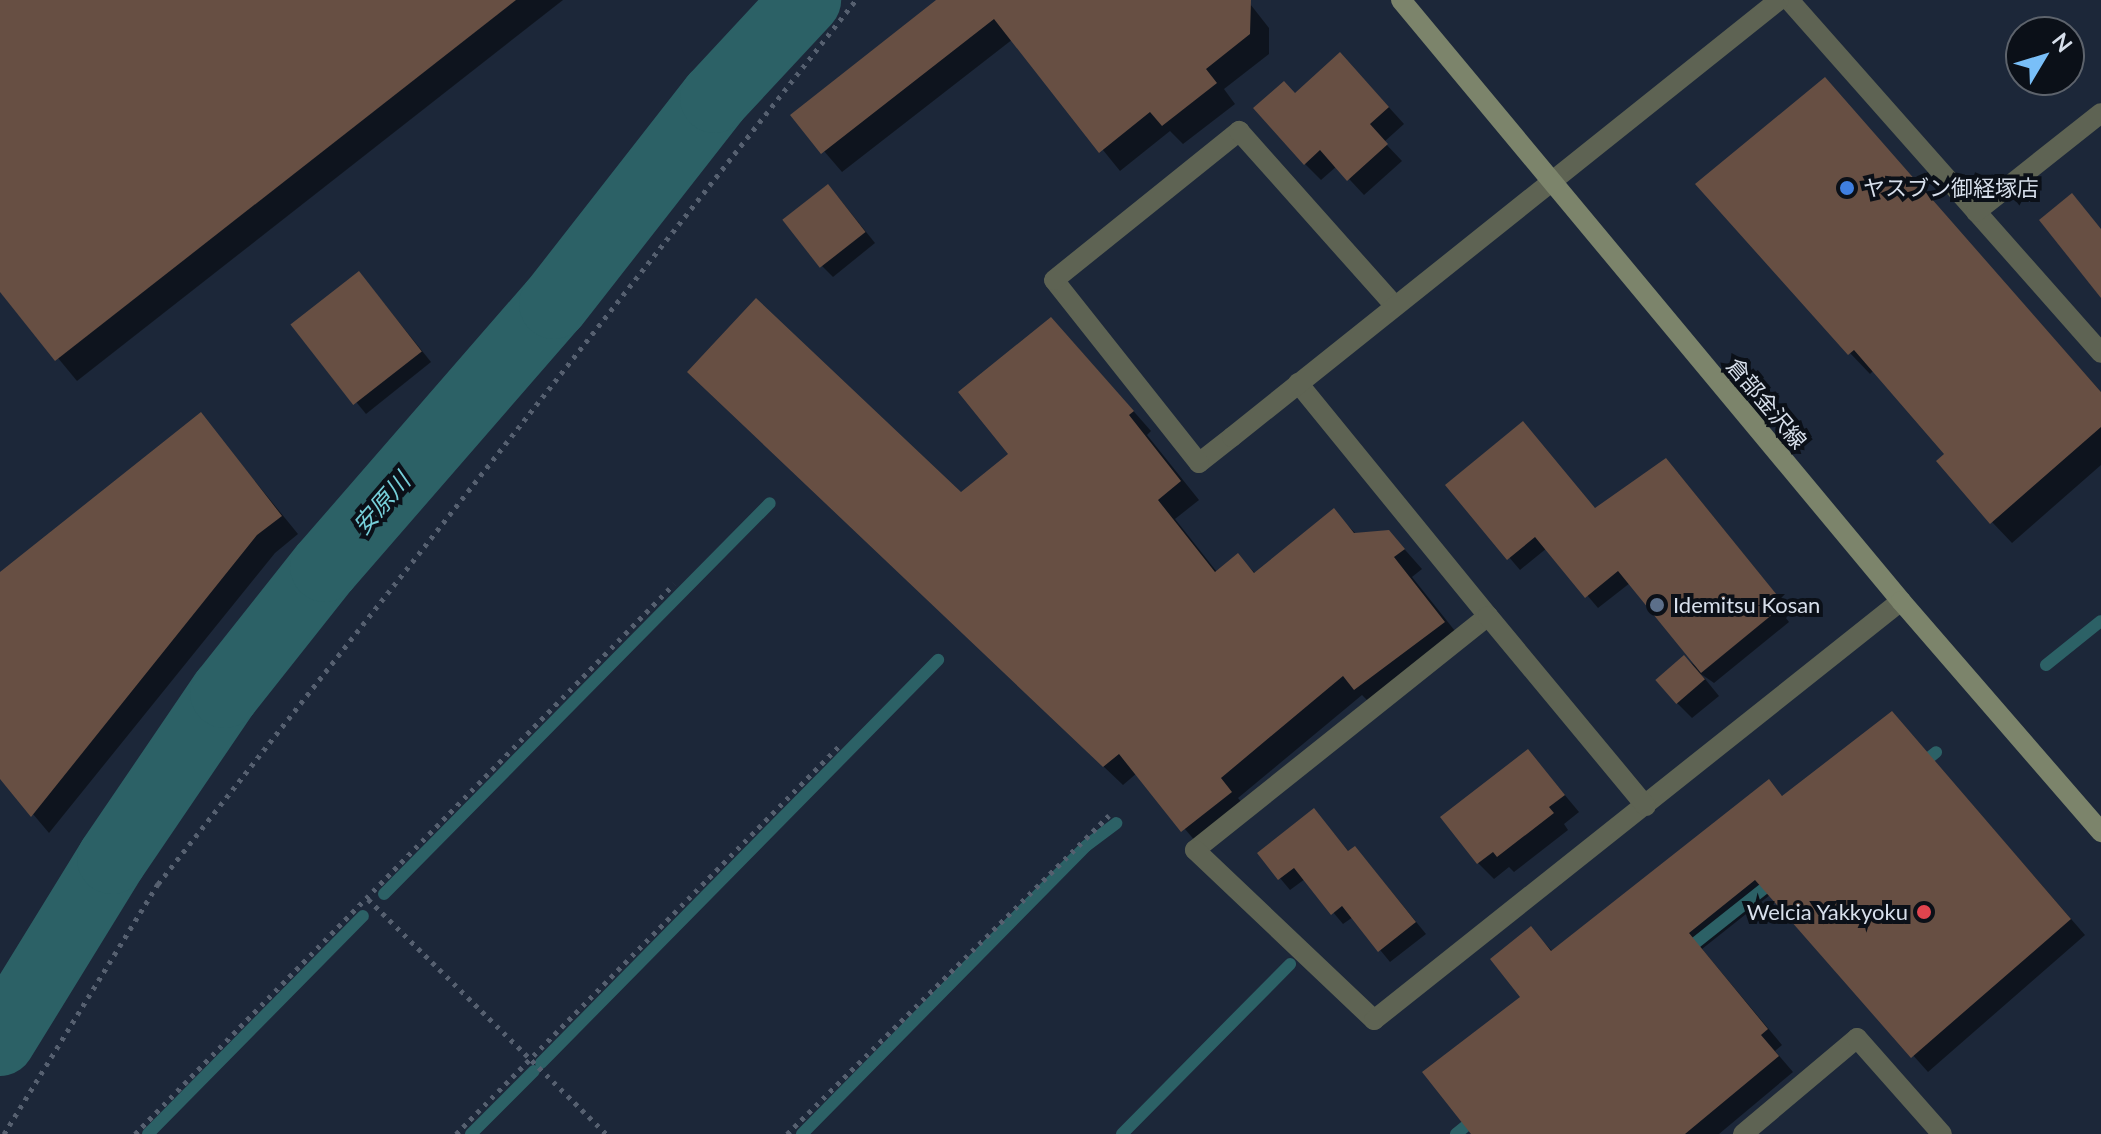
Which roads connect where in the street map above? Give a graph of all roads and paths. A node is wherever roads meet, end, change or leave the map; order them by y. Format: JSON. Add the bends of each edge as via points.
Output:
{"nodes":[{"id":1,"x":856,"y":0,"type":"edge"},
{"id":2,"x":1401,"y":0,"type":"edge"},
{"id":3,"x":1779,"y":0,"type":"edge"},
{"id":4,"x":1789,"y":0,"type":"edge"},
{"id":5,"x":2101,"y":113,"type":"edge"},
{"id":6,"x":1553,"y":179,"type":"junction"},
{"id":7,"x":1976,"y":212,"type":"junction"},
{"id":8,"x":1395,"y":306,"type":"junction"},
{"id":9,"x":2101,"y":353,"type":"edge"},
{"id":10,"x":1298,"y":383,"type":"junction"},
{"id":11,"x":674,"y":584,"type":"dead end"},
{"id":12,"x":1901,"y":601,"type":"junction"},
{"id":13,"x":1488,"y":616,"type":"junction"},
{"id":14,"x":839,"y":746,"type":"dead end"},
{"id":15,"x":1646,"y":806,"type":"junction"},
{"id":16,"x":1109,"y":815,"type":"dead end"},
{"id":17,"x":2101,"y":832,"type":"edge"},
{"id":18,"x":368,"y":899,"type":"junction"},
{"id":19,"x":530,"y":1059,"type":"junction"},
{"id":20,"x":4,"y":1134,"type":"edge"},
{"id":21,"x":135,"y":1134,"type":"edge"},
{"id":22,"x":456,"y":1134,"type":"edge"},
{"id":23,"x":606,"y":1134,"type":"edge"},
{"id":24,"x":787,"y":1134,"type":"edge"},
{"id":25,"x":1743,"y":1134,"type":"edge"},
{"id":26,"x":1942,"y":1134,"type":"edge"}],
"edges":[{"from":1,"to":20,"type":"path","via":[[158,884]]},
{"from":2,"to":6,"type":"main road","name":"倉部金沢線"},
{"from":3,"to":6,"type":"street"},
{"from":4,"to":7,"type":"street"},
{"from":5,"to":7,"type":"street"},
{"from":6,"to":8,"type":"street"},
{"from":6,"to":12,"type":"main road","name":"倉部金沢線"},
{"from":7,"to":9,"type":"street"},
{"from":8,"to":10,"type":"street"},
{"from":8,"to":10,"type":"street","via":[[1239,131],[1054,280],[1199,463]]},
{"from":10,"to":13,"type":"street"},
{"from":11,"to":18,"type":"path"},
{"from":12,"to":15,"type":"street"},
{"from":12,"to":17,"type":"main road","name":"倉部金沢線"},
{"from":13,"to":15,"type":"street"},
{"from":13,"to":15,"type":"street","via":[[1195,850],[1374,1020]]},
{"from":14,"to":19,"type":"path"},
{"from":16,"to":24,"type":"path"},
{"from":18,"to":19,"type":"path"},
{"from":18,"to":21,"type":"path"},
{"from":19,"to":22,"type":"path"},
{"from":19,"to":23,"type":"path"},
{"from":25,"to":26,"type":"street","via":[[1857,1038]]}]}
